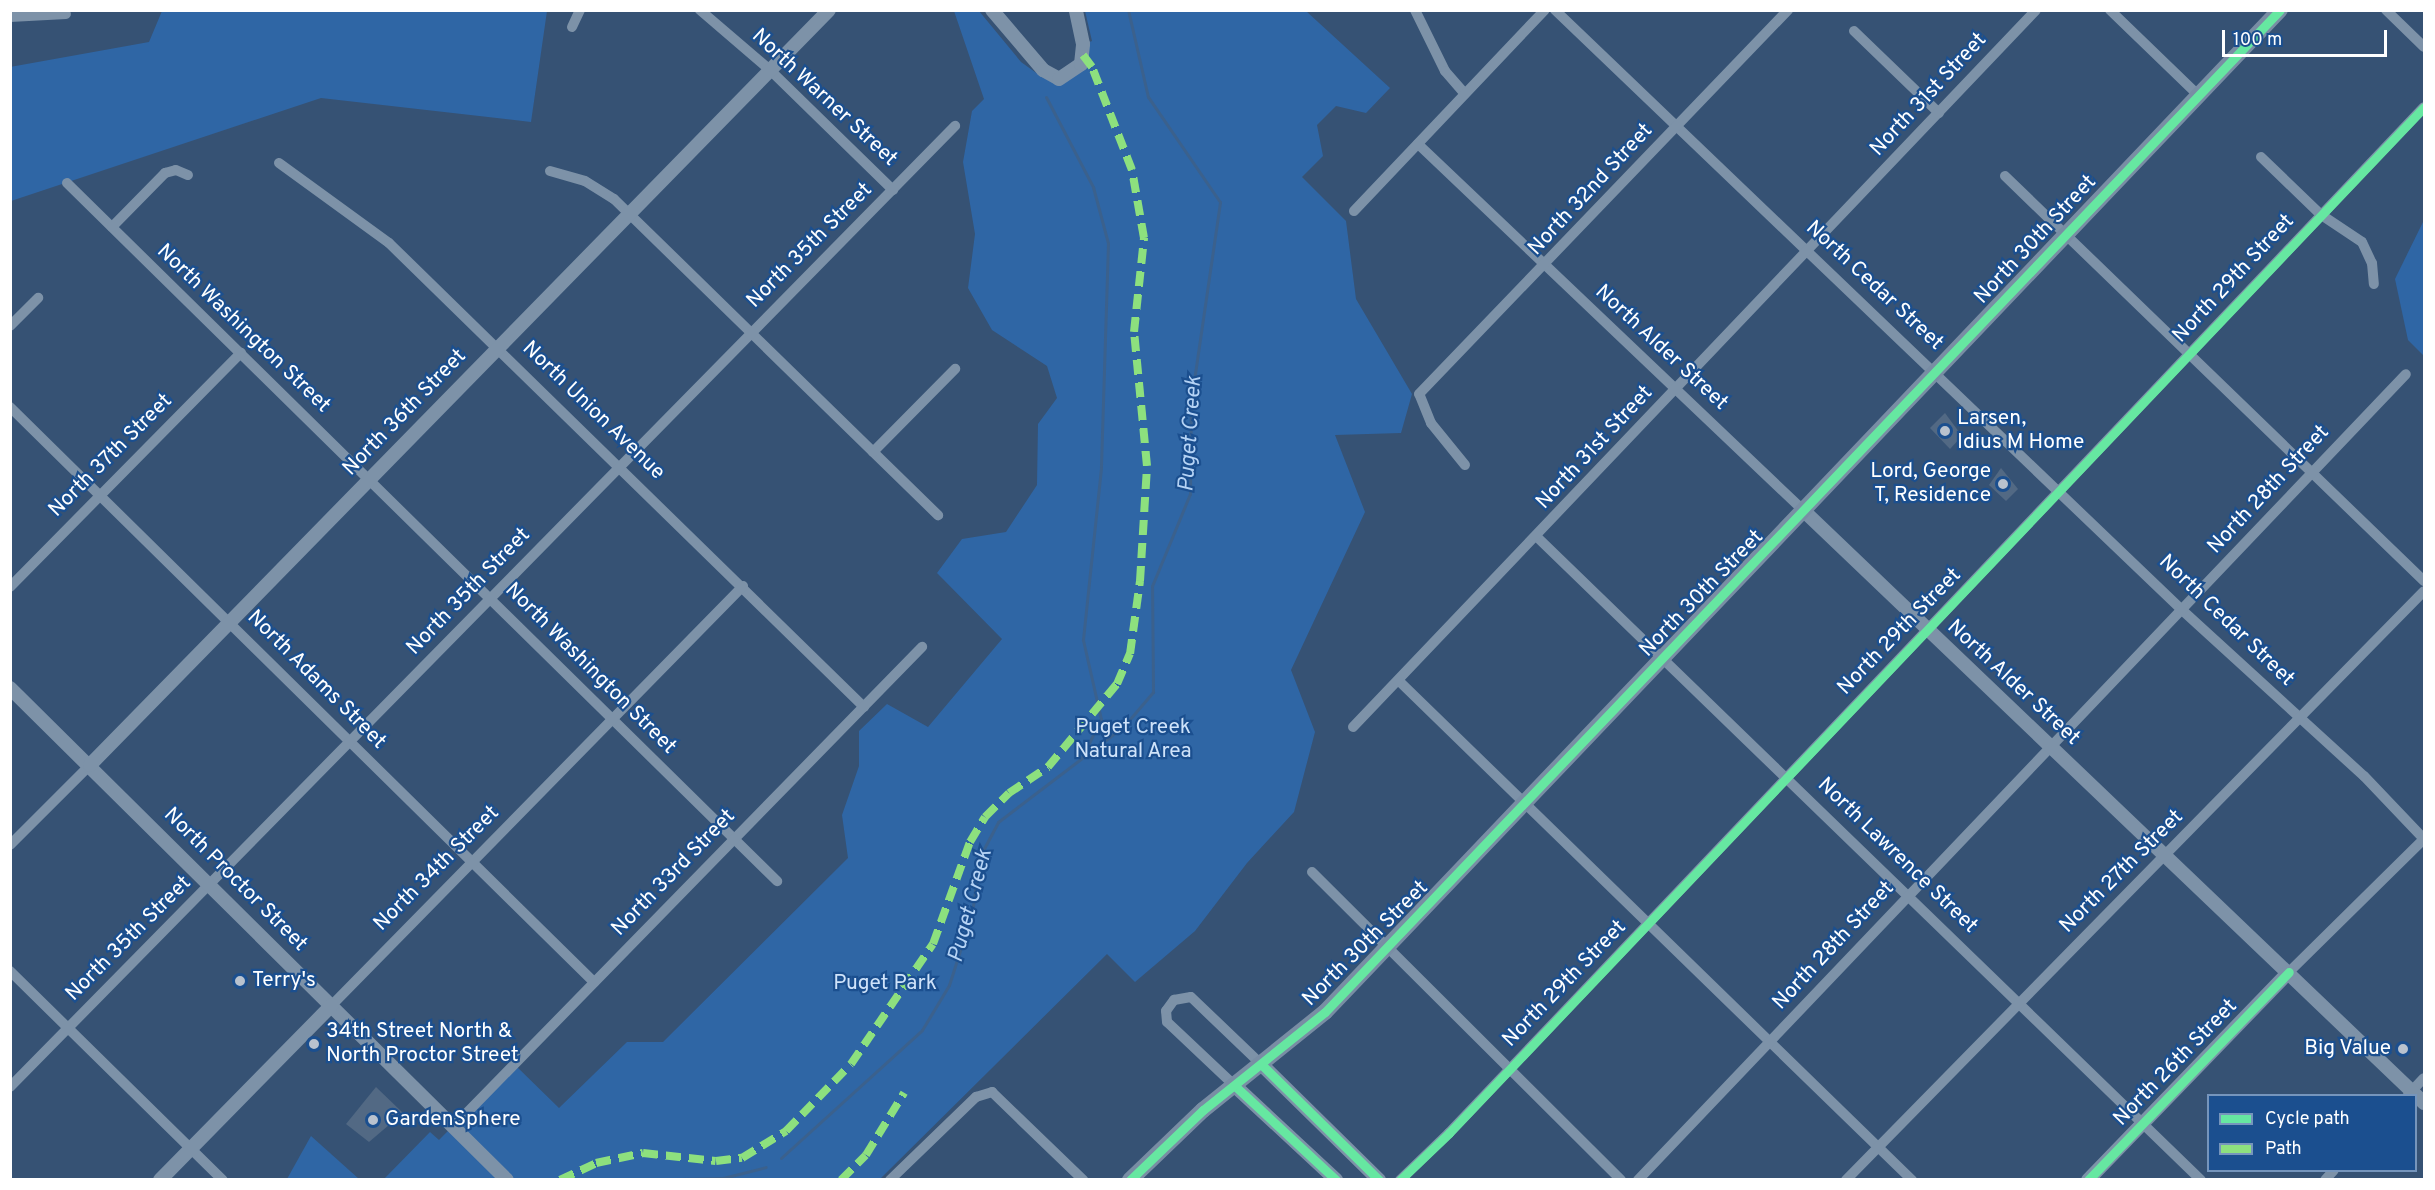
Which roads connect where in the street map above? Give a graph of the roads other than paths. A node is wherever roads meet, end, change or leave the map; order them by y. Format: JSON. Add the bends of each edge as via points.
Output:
{"nodes":[{"id":1,"x":580,"y":10,"type":"edge"},
{"id":2,"x":700,"y":10,"type":"edge"},
{"id":3,"x":829,"y":10,"type":"edge"},
{"id":4,"x":992,"y":10,"type":"edge"},
{"id":5,"x":1076,"y":10,"type":"edge"},
{"id":6,"x":1415,"y":10,"type":"edge"},
{"id":7,"x":1545,"y":10,"type":"edge"},
{"id":8,"x":1555,"y":10,"type":"edge"},
{"id":9,"x":1788,"y":10,"type":"edge"},
{"id":10,"x":2036,"y":10,"type":"edge"},
{"id":11,"x":2110,"y":10,"type":"edge"},
{"id":12,"x":2280,"y":10,"type":"edge"},
{"id":13,"x":2386,"y":10,"type":"edge"},
{"id":14,"x":66,"y":14,"type":"dead end"},
{"id":15,"x":10,"y":17,"type":"edge"},
{"id":16,"x":572,"y":27,"type":"dead end"},
{"id":17,"x":1854,"y":31,"type":"dead end"},
{"id":18,"x":2424,"y":47,"type":"edge"},
{"id":19,"x":770,"y":70,"type":"junction"},
{"id":20,"x":1465,"y":94,"type":"junction"},
{"id":21,"x":2198,"y":95,"type":"junction"},
{"id":22,"x":2424,"y":107,"type":"edge"},
{"id":23,"x":1939,"y":113,"type":"junction"},
{"id":24,"x":956,"y":126,"type":"dead end"},
{"id":25,"x":1677,"y":126,"type":"junction"},
{"id":26,"x":1418,"y":144,"type":"junction"},
{"id":27,"x":2261,"y":157,"type":"dead end"},
{"id":28,"x":279,"y":163,"type":"dead end"},
{"id":29,"x":550,"y":171,"type":"dead end"},
{"id":30,"x":188,"y":175,"type":"dead end"},
{"id":31,"x":2005,"y":176,"type":"dead end"},
{"id":32,"x":67,"y":183,"type":"dead end"},
{"id":33,"x":893,"y":190,"type":"junction"},
{"id":34,"x":1354,"y":211,"type":"dead end"},
{"id":35,"x":628,"y":213,"type":"junction"},
{"id":36,"x":2320,"y":214,"type":"junction"},
{"id":37,"x":112,"y":227,"type":"junction"},
{"id":38,"x":2066,"y":235,"type":"junction"},
{"id":39,"x":1809,"y":251,"type":"junction"},
{"id":40,"x":1545,"y":267,"type":"junction"},
{"id":41,"x":2374,"y":284,"type":"dead end"},
{"id":42,"x":38,"y":298,"type":"dead end"},
{"id":43,"x":10,"y":326,"type":"edge"},
{"id":44,"x":753,"y":332,"type":"junction"},
{"id":45,"x":497,"y":348,"type":"junction"},
{"id":46,"x":241,"y":353,"type":"junction"},
{"id":47,"x":2189,"y":354,"type":"junction"},
{"id":48,"x":955,"y":369,"type":"dead end"},
{"id":49,"x":1937,"y":372,"type":"junction"},
{"id":50,"x":2406,"y":374,"type":"dead end"},
{"id":51,"x":1676,"y":391,"type":"junction"},
{"id":52,"x":10,"y":406,"type":"edge"},
{"id":53,"x":873,"y":452,"type":"junction"},
{"id":54,"x":1465,"y":465,"type":"dead end"},
{"id":55,"x":621,"y":466,"type":"junction"},
{"id":56,"x":2312,"y":473,"type":"junction"},
{"id":57,"x":370,"y":480,"type":"junction"},
{"id":58,"x":2060,"y":489,"type":"junction"},
{"id":59,"x":100,"y":495,"type":"junction"},
{"id":60,"x":1805,"y":512,"type":"junction"},
{"id":61,"x":938,"y":515,"type":"dead end"},
{"id":62,"x":1537,"y":537,"type":"junction"},
{"id":63,"x":2424,"y":581,"type":"edge"},
{"id":64,"x":743,"y":586,"type":"junction"},
{"id":65,"x":10,"y":587,"type":"edge"},
{"id":66,"x":2424,"y":591,"type":"edge"},
{"id":67,"x":490,"y":599,"type":"junction"},
{"id":68,"x":2182,"y":609,"type":"junction"},
{"id":69,"x":228,"y":621,"type":"junction"},
{"id":70,"x":1927,"y":631,"type":"junction"},
{"id":71,"x":922,"y":647,"type":"dead end"},
{"id":72,"x":1664,"y":660,"type":"junction"},
{"id":73,"x":1399,"y":681,"type":"junction"},
{"id":74,"x":10,"y":688,"type":"edge"},
{"id":75,"x":864,"y":707,"type":"junction"},
{"id":76,"x":613,"y":719,"type":"junction"},
{"id":77,"x":2300,"y":719,"type":"junction"},
{"id":78,"x":1353,"y":727,"type":"dead end"},
{"id":79,"x":350,"y":741,"type":"junction"},
{"id":80,"x":2051,"y":747,"type":"junction"},
{"id":81,"x":90,"y":765,"type":"junction"},
{"id":82,"x":1785,"y":777,"type":"junction"},
{"id":83,"x":1527,"y":804,"type":"junction"},
{"id":84,"x":734,"y":839,"type":"junction"},
{"id":85,"x":2424,"y":839,"type":"edge"},
{"id":86,"x":10,"y":845,"type":"edge"},
{"id":87,"x":2167,"y":856,"type":"junction"},
{"id":88,"x":472,"y":862,"type":"junction"},
{"id":89,"x":1311,"y":872,"type":"dead end"},
{"id":90,"x":777,"y":880,"type":"dead end"},
{"id":91,"x":210,"y":885,"type":"junction"},
{"id":92,"x":1908,"y":896,"type":"junction"},
{"id":93,"x":1648,"y":922,"type":"junction"},
{"id":94,"x":1389,"y":947,"type":"junction"},
{"id":95,"x":10,"y":971,"type":"edge"},
{"id":96,"x":2289,"y":972,"type":"junction"},
{"id":97,"x":594,"y":982,"type":"junction"},
{"id":98,"x":2020,"y":1004,"type":"junction"},
{"id":99,"x":332,"y":1005,"type":"junction"},
{"id":100,"x":68,"y":1028,"type":"junction"},
{"id":101,"x":1770,"y":1041,"type":"junction"},
{"id":102,"x":1263,"y":1066,"type":"junction"},
{"id":103,"x":1512,"y":1067,"type":"junction"},
{"id":104,"x":2424,"y":1078,"type":"edge"},
{"id":105,"x":1235,"y":1086,"type":"junction"},
{"id":106,"x":10,"y":1087,"type":"edge"},
{"id":107,"x":2410,"y":1093,"type":"edge"},
{"id":108,"x":2142,"y":1124,"type":"junction"},
{"id":109,"x":458,"y":1131,"type":"junction"},
{"id":110,"x":1878,"y":1146,"type":"junction"},
{"id":111,"x":190,"y":1149,"type":"junction"},
{"id":112,"x":160,"y":1179,"type":"edge"},
{"id":113,"x":223,"y":1179,"type":"edge"},
{"id":114,"x":507,"y":1179,"type":"edge"},
{"id":115,"x":890,"y":1179,"type":"edge"},
{"id":116,"x":1083,"y":1179,"type":"edge"},
{"id":117,"x":1130,"y":1179,"type":"edge"},
{"id":118,"x":1336,"y":1179,"type":"edge"},
{"id":119,"x":1379,"y":1179,"type":"edge"},
{"id":120,"x":1400,"y":1179,"type":"edge"},
{"id":121,"x":1621,"y":1179,"type":"edge"},
{"id":122,"x":1638,"y":1179,"type":"edge"},
{"id":123,"x":1846,"y":1179,"type":"edge"},
{"id":124,"x":1912,"y":1179,"type":"edge"},
{"id":125,"x":2088,"y":1179,"type":"edge"},
{"id":126,"x":2201,"y":1179,"type":"edge"}],
"edges":[{"from":1,"to":16,"type":"street"},
{"from":2,"to":19,"type":"street","name":"North Warner Street"},
{"from":3,"to":19,"type":"street","name":"North 36th Street"},
{"from":4,"to":5,"type":"street","via":[[1036,64],[1059,79],[1081,64],[1083,44]]},
{"from":6,"to":20,"type":"street","via":[[1445,71]]},
{"from":7,"to":20,"type":"street"},
{"from":8,"to":25,"type":"street","name":"North Cedar Street"},
{"from":9,"to":25,"type":"street","name":"North 32nd Street"},
{"from":10,"to":23,"type":"street","name":"North 31st Street"},
{"from":11,"to":21,"type":"street"},
{"from":12,"to":21,"type":"main road","name":"North 30th Street"},
{"from":13,"to":18,"type":"street"},
{"from":14,"to":15,"type":"street"},
{"from":17,"to":23,"type":"street"},
{"from":19,"to":33,"type":"street","name":"North Warner Street"},
{"from":19,"to":35,"type":"street","name":"North 36th Street"},
{"from":20,"to":26,"type":"street"},
{"from":21,"to":38,"type":"main road","name":"North 30th Street"},
{"from":22,"to":36,"type":"street","name":"North 29th Street"},
{"from":23,"to":39,"type":"street","name":"North 31st Street"},
{"from":24,"to":33,"type":"street","name":"North 35th Street"},
{"from":25,"to":39,"type":"street","name":"North Cedar Street"},
{"from":25,"to":40,"type":"street","name":"North 32nd Street"},
{"from":26,"to":34,"type":"street"},
{"from":26,"to":40,"type":"street","name":"North Alder Street"},
{"from":27,"to":36,"type":"street"},
{"from":28,"to":45,"type":"street","name":"North Union Avenue","via":[[386,240]]},
{"from":29,"to":35,"type":"street","via":[[595,186]]},
{"from":30,"to":37,"type":"street","via":[[176,170],[165,173]]},
{"from":31,"to":38,"type":"street"},
{"from":32,"to":37,"type":"street","name":"North Washington Street"},
{"from":33,"to":44,"type":"street","name":"North 35th Street"},
{"from":35,"to":44,"type":"street"},
{"from":35,"to":45,"type":"street","name":"North 36th Street"},
{"from":36,"to":41,"type":"street","via":[[2366,246]]},
{"from":36,"to":47,"type":"street","name":"North 29th Street"},
{"from":37,"to":46,"type":"street","name":"North Washington Street"},
{"from":38,"to":47,"type":"street"},
{"from":38,"to":49,"type":"main road","name":"North 30th Street"},
{"from":39,"to":49,"type":"street","name":"North Cedar Street"},
{"from":39,"to":51,"type":"street","name":"North 31st Street"},
{"from":40,"to":51,"type":"street","name":"North Alder Street"},
{"from":40,"to":54,"type":"street","name":"North 32nd Street","via":[[1419,394],[1431,423]]},
{"from":42,"to":43,"type":"street"},
{"from":44,"to":53,"type":"street"},
{"from":44,"to":55,"type":"street","name":"North 35th Street"},
{"from":45,"to":55,"type":"street","name":"North Union Avenue"},
{"from":45,"to":57,"type":"street","name":"North 36th Street"},
{"from":46,"to":57,"type":"street","name":"North Washington Street"},
{"from":46,"to":59,"type":"street","name":"North 37th Street"},
{"from":47,"to":56,"type":"street"},
{"from":47,"to":58,"type":"street","name":"North 29th Street"},
{"from":48,"to":53,"type":"street"},
{"from":49,"to":58,"type":"street","name":"North Cedar Street"},
{"from":49,"to":60,"type":"main road","name":"North 30th Street"},
{"from":50,"to":56,"type":"street","name":"North 28th Street"},
{"from":51,"to":60,"type":"street","name":"North Alder Street"},
{"from":51,"to":62,"type":"street","name":"North 31st Street"},
{"from":52,"to":59,"type":"street","name":"North Adams Street"},
{"from":53,"to":61,"type":"street"},
{"from":55,"to":64,"type":"street","name":"North Union Avenue"},
{"from":55,"to":67,"type":"street","name":"North 35th Street"},
{"from":56,"to":63,"type":"street"},
{"from":56,"to":68,"type":"street","name":"North 28th Street"},
{"from":57,"to":67,"type":"street","name":"North Washington Street"},
{"from":57,"to":69,"type":"street","name":"North 36th Street"},
{"from":58,"to":68,"type":"street","name":"North Cedar Street"},
{"from":58,"to":70,"type":"street","name":"North 29th Street"},
{"from":59,"to":65,"type":"street","name":"North 37th Street"},
{"from":59,"to":69,"type":"street","name":"North Adams Street"},
{"from":60,"to":70,"type":"street","name":"North Alder Street"},
{"from":60,"to":72,"type":"main road","name":"North 30th Street"},
{"from":62,"to":72,"type":"street","name":"North Lawrence Street"},
{"from":62,"to":73,"type":"street","name":"North 31st Street"},
{"from":64,"to":75,"type":"street","name":"North Union Avenue"},
{"from":64,"to":76,"type":"street","name":"North 34th Street"},
{"from":66,"to":77,"type":"street","name":"North 27th Street"},
{"from":67,"to":76,"type":"street","name":"North Washington Street"},
{"from":67,"to":79,"type":"street","name":"North 35th Street"},
{"from":68,"to":77,"type":"street","name":"North Cedar Street"},
{"from":68,"to":80,"type":"street","name":"North 28th Street"},
{"from":69,"to":79,"type":"street","name":"North Adams Street"},
{"from":69,"to":81,"type":"street","name":"North 36th Street"},
{"from":70,"to":80,"type":"street","name":"North Alder Street"},
{"from":70,"to":82,"type":"street","name":"North 29th Street"},
{"from":71,"to":75,"type":"street","name":"North 33rd Street"},
{"from":72,"to":82,"type":"street","name":"North Lawrence Street"},
{"from":72,"to":83,"type":"main road","name":"North 30th Street"},
{"from":73,"to":78,"type":"street","name":"North 31st Street"},
{"from":73,"to":83,"type":"street"},
{"from":74,"to":81,"type":"street","name":"North Proctor Street"},
{"from":75,"to":84,"type":"street","name":"North 33rd Street"},
{"from":76,"to":84,"type":"street","name":"North Washington Street"},
{"from":76,"to":88,"type":"street","name":"North 34th Street"},
{"from":77,"to":85,"type":"street","name":"North Cedar Street","via":[[2364,776]]},
{"from":77,"to":87,"type":"street","name":"North 27th Street"},
{"from":79,"to":88,"type":"street","name":"North Adams Street"},
{"from":79,"to":91,"type":"street","name":"North 35th Street"},
{"from":80,"to":87,"type":"street","name":"North Alder Street"},
{"from":80,"to":92,"type":"street","name":"North 28th Street"},
{"from":81,"to":86,"type":"street","name":"North 36th Street"},
{"from":81,"to":91,"type":"street","name":"North Proctor Street"},
{"from":82,"to":92,"type":"street","name":"North Lawrence Street"},
{"from":82,"to":93,"type":"street","name":"North 29th Street"},
{"from":83,"to":93,"type":"street"},
{"from":83,"to":94,"type":"main road","name":"North 30th Street"},
{"from":84,"to":90,"type":"street","name":"North Washington Street"},
{"from":84,"to":97,"type":"street","name":"North 33rd Street"},
{"from":85,"to":96,"type":"street","name":"North 26th Street"},
{"from":87,"to":96,"type":"street","name":"North Alder Street"},
{"from":87,"to":98,"type":"street","name":"North 27th Street"},
{"from":88,"to":97,"type":"street","name":"North Adams Street"},
{"from":88,"to":99,"type":"street","name":"North 34th Street"},
{"from":89,"to":94,"type":"street"},
{"from":91,"to":99,"type":"street","name":"North Proctor Street"},
{"from":91,"to":100,"type":"street","name":"North 35th Street"},
{"from":92,"to":98,"type":"street","name":"North Lawrence Street"},
{"from":92,"to":101,"type":"street","name":"North 28th Street"},
{"from":93,"to":101,"type":"street"},
{"from":93,"to":103,"type":"street","name":"North 29th Street"},
{"from":94,"to":102,"type":"main road","name":"North 30th Street","via":[[1325,1012]]},
{"from":94,"to":103,"type":"street"},
{"from":95,"to":100,"type":"street"},
{"from":96,"to":107,"type":"street","name":"North Alder Street"},
{"from":96,"to":108,"type":"street","name":"North 26th Street"},
{"from":97,"to":109,"type":"street","name":"North 33rd Street"},
{"from":98,"to":108,"type":"street","name":"North Lawrence Street"},
{"from":98,"to":110,"type":"street","name":"North 27th Street"},
{"from":99,"to":109,"type":"street","name":"North Proctor Street"},
{"from":99,"to":111,"type":"street","name":"North 34th Street"},
{"from":100,"to":106,"type":"street","name":"North 35th Street"},
{"from":100,"to":111,"type":"street"},
{"from":101,"to":110,"type":"street"},
{"from":101,"to":122,"type":"street","name":"North 28th Street"},
{"from":102,"to":105,"type":"main road","name":"North 30th Street"},
{"from":102,"to":105,"type":"street","via":[[1191,997],[1173,1000],[1166,1011],[1167,1022]]},
{"from":102,"to":119,"type":"street"},
{"from":103,"to":120,"type":"street","name":"North 29th Street"},
{"from":103,"to":121,"type":"street"},
{"from":104,"to":107,"type":"street"},
{"from":105,"to":117,"type":"main road","name":"North 30th Street"},
{"from":105,"to":118,"type":"street"},
{"from":108,"to":125,"type":"street","name":"North 26th Street"},
{"from":108,"to":126,"type":"street","name":"North Lawrence Street"},
{"from":109,"to":114,"type":"street","name":"North Proctor Street"},
{"from":110,"to":123,"type":"street","name":"North 27th Street"},
{"from":110,"to":124,"type":"street"},
{"from":111,"to":112,"type":"street","name":"North 34th Street"},
{"from":111,"to":113,"type":"street"},
{"from":115,"to":116,"type":"street","via":[[976,1097],[992,1092]]}]}
